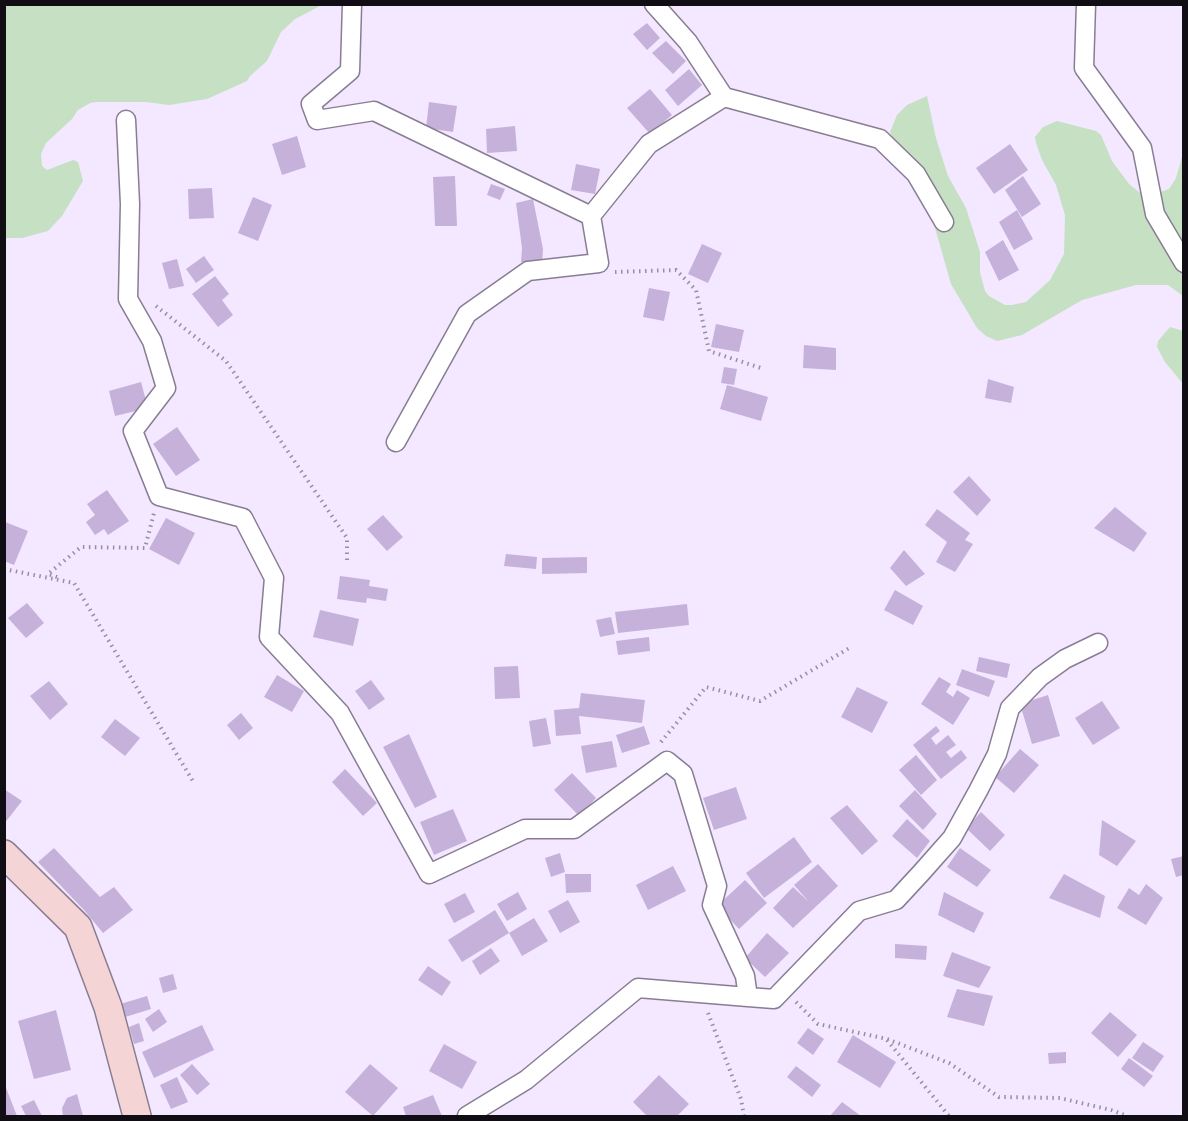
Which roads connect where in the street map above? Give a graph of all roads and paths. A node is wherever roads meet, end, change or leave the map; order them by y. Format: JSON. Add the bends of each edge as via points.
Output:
{"nodes":[{"id":1,"x":352,"y":4,"type":"edge"},
{"id":2,"x":654,"y":4,"type":"edge"},
{"id":3,"x":1086,"y":4,"type":"edge"},
{"id":4,"x":724,"y":97,"type":"junction"},
{"id":5,"x":126,"y":120,"type":"dead end"},
{"id":6,"x":591,"y":216,"type":"junction"},
{"id":7,"x":944,"y":222,"type":"dead end"},
{"id":8,"x":599,"y":263,"type":"junction"},
{"id":9,"x":1184,"y":263,"type":"edge"},
{"id":10,"x":128,"y":299,"type":"junction"},
{"id":11,"x":764,"y":369,"type":"dead end"},
{"id":12,"x":396,"y":442,"type":"dead end"},
{"id":13,"x":159,"y":496,"type":"junction"},
{"id":14,"x":347,"y":560,"type":"dead end"},
{"id":15,"x":4,"y":569,"type":"edge"},
{"id":16,"x":74,"y":583,"type":"junction"},
{"id":17,"x":1098,"y":643,"type":"dead end"},
{"id":18,"x":851,"y":646,"type":"dead end"},
{"id":19,"x":667,"y":761,"type":"junction"},
{"id":20,"x":194,"y":783,"type":"dead end"},
{"id":21,"x":4,"y":854,"type":"edge"},
{"id":22,"x":710,"y":994,"type":"junction"},
{"id":23,"x":748,"y":998,"type":"junction"},
{"id":24,"x":774,"y":999,"type":"junction"},
{"id":25,"x":887,"y":1039,"type":"junction"},
{"id":26,"x":137,"y":1116,"type":"edge"},
{"id":27,"x":467,"y":1116,"type":"edge"},
{"id":28,"x":744,"y":1116,"type":"edge"},
{"id":29,"x":949,"y":1116,"type":"edge"},
{"id":30,"x":1127,"y":1116,"type":"edge"}],
"edges":[{"from":1,"to":6,"type":"street","via":[[350,71],[311,104],[317,120],[374,111]]},
{"from":2,"to":4,"type":"street","via":[[688,42]]},
{"from":3,"to":9,"type":"street","via":[[1084,68],[1143,148],[1155,214]]},
{"from":4,"to":6,"type":"street","via":[[649,144]]},
{"from":4,"to":7,"type":"street","via":[[880,139],[916,174]]},
{"from":5,"to":10,"type":"street","via":[[130,204]]},
{"from":6,"to":8,"type":"street"},
{"from":8,"to":11,"type":"path","via":[[605,273],[676,270],[696,290],[709,351]]},
{"from":8,"to":12,"type":"street","via":[[528,271],[467,314]]},
{"from":10,"to":13,"type":"street","via":[[152,341],[166,388],[133,431]]},
{"from":10,"to":14,"type":"path","via":[[145,298],[226,361],[347,538]]},
{"from":13,"to":16,"type":"path","via":[[145,548],[81,547],[48,574]]},
{"from":13,"to":19,"type":"street","via":[[243,518],[274,578],[270,637],[340,713],[429,874],[525,829],[574,829]]},
{"from":15,"to":16,"type":"path"},
{"from":16,"to":20,"type":"path"},
{"from":17,"to":24,"type":"street","via":[[1040,677],[1010,708],[997,754],[978,791],[952,838],[921,873],[896,900],[859,911]]},
{"from":18,"to":19,"type":"path","via":[[760,701],[706,687],[661,741]]},
{"from":19,"to":23,"type":"street","via":[[683,774],[717,886],[712,905],[745,976]]},
{"from":21,"to":26,"type":"main road","via":[[78,927],[108,1007]]},
{"from":22,"to":23,"type":"street"},
{"from":22,"to":27,"type":"street","via":[[638,988],[526,1080]]},
{"from":22,"to":28,"type":"path","via":[[707,1011]]},
{"from":23,"to":24,"type":"street"},
{"from":24,"to":25,"type":"path","via":[[796,1002],[818,1024]]},
{"from":25,"to":29,"type":"path"},
{"from":25,"to":30,"type":"path","via":[[949,1063],[999,1097],[1060,1098]]}]}
